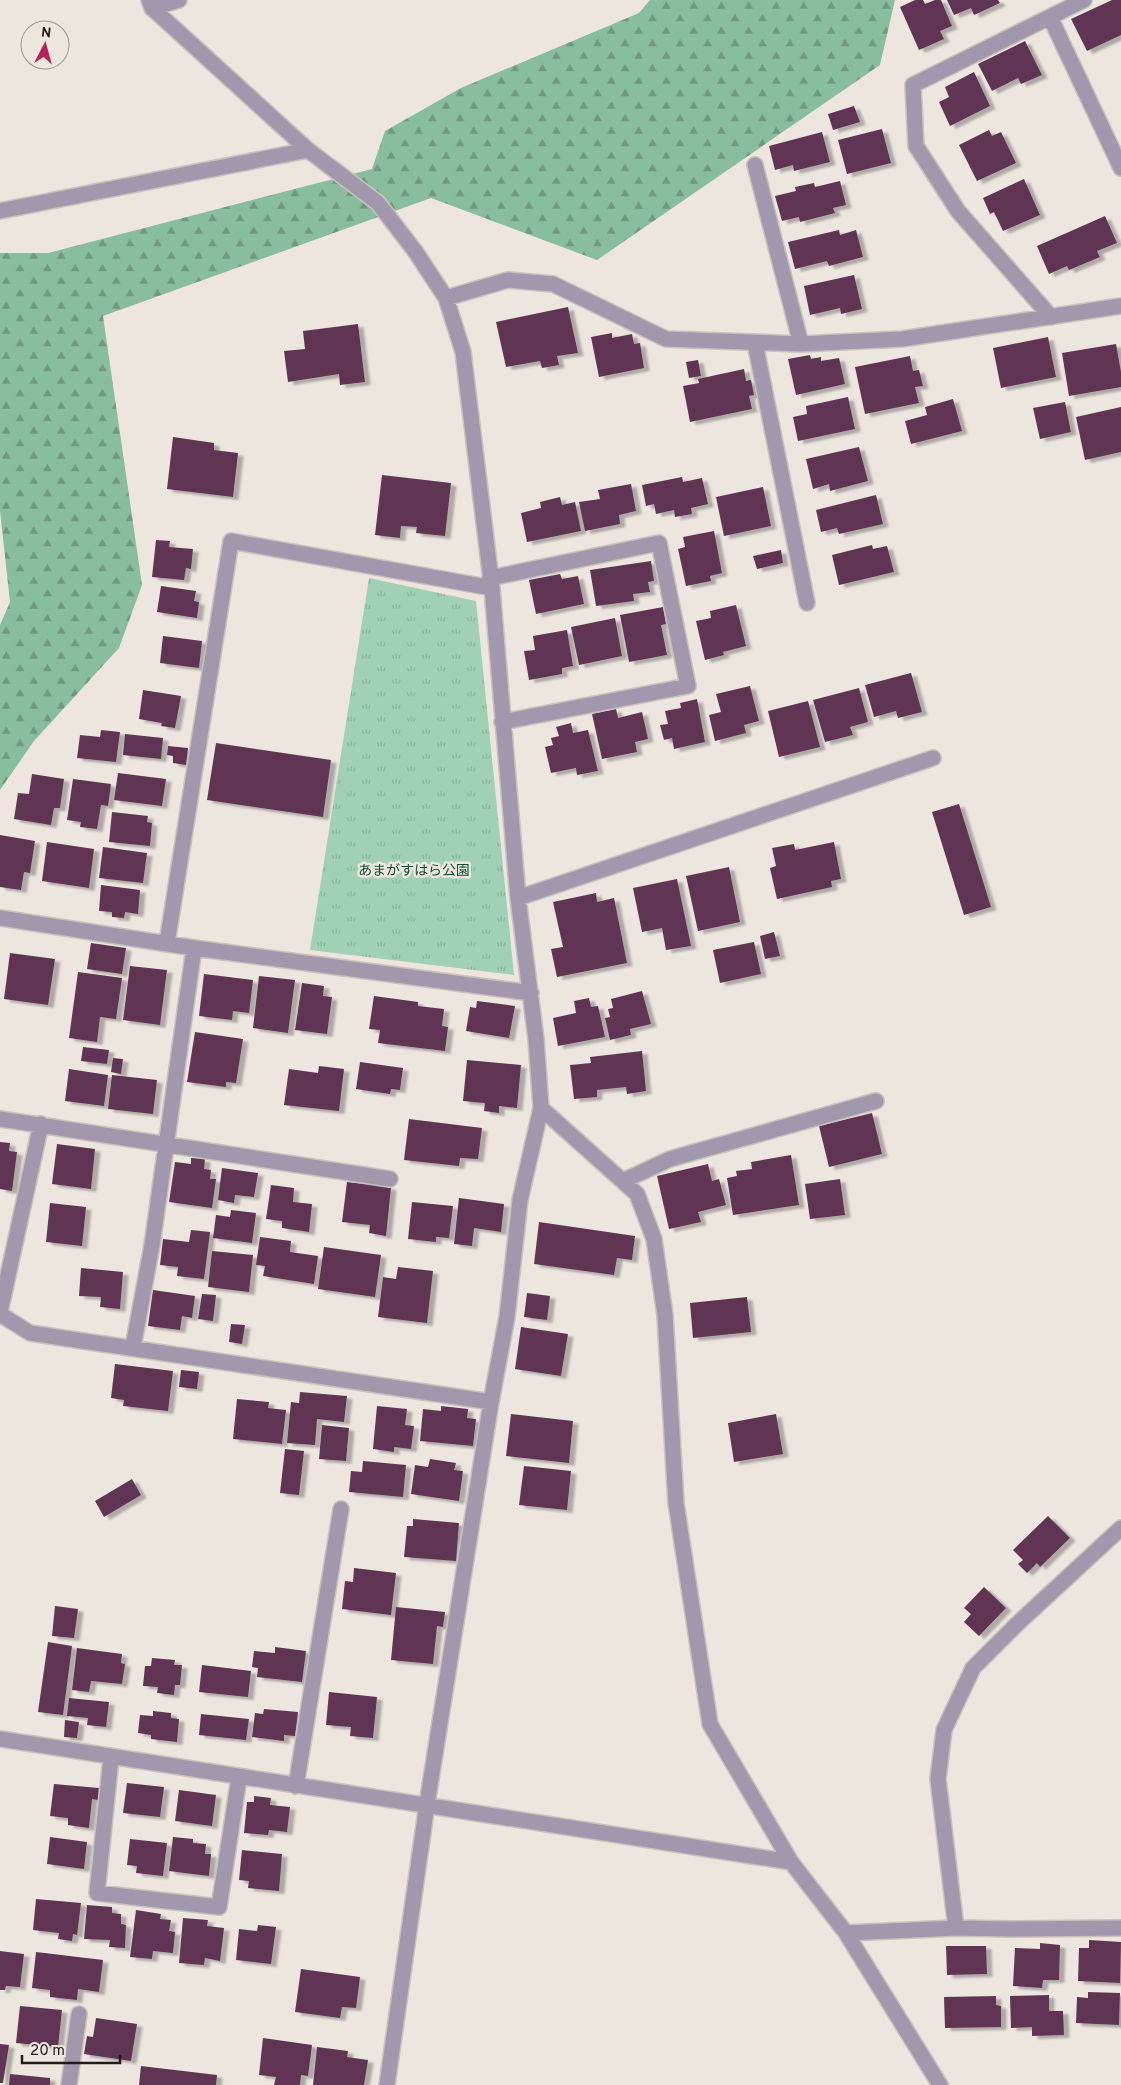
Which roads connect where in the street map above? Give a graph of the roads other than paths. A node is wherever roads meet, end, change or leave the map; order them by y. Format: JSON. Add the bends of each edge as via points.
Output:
{"nodes":[{"id":1,"x":179,"y":0,"type":"edge"},
{"id":2,"x":1084,"y":0,"type":"edge"},
{"id":3,"x":150,"y":4,"type":"edge"},
{"id":4,"x":1050,"y":17,"type":"junction"},
{"id":5,"x":308,"y":150,"type":"junction"},
{"id":6,"x":755,"y":165,"type":"dead end"},
{"id":7,"x":1121,"y":168,"type":"edge"},
{"id":8,"x":0,"y":211,"type":"edge"},
{"id":9,"x":446,"y":298,"type":"junction"},
{"id":10,"x":1121,"y":306,"type":"edge"},
{"id":11,"x":1051,"y":317,"type":"junction"},
{"id":12,"x":756,"y":343,"type":"junction"},
{"id":13,"x":801,"y":344,"type":"junction"},
{"id":14,"x":491,"y":583,"type":"junction"},
{"id":15,"x":806,"y":603,"type":"dead end"},
{"id":16,"x":502,"y":722,"type":"junction"},
{"id":17,"x":934,"y":758,"type":"dead end"},
{"id":18,"x":518,"y":898,"type":"junction"},
{"id":19,"x":0,"y":918,"type":"edge"},
{"id":20,"x":168,"y":943,"type":"junction"},
{"id":21,"x":194,"y":948,"type":"junction"},
{"id":22,"x":531,"y":994,"type":"junction"},
{"id":23,"x":876,"y":1101,"type":"dead end"},
{"id":24,"x":541,"y":1108,"type":"junction"},
{"id":25,"x":0,"y":1119,"type":"edge"},
{"id":26,"x":41,"y":1124,"type":"junction"},
{"id":27,"x":165,"y":1143,"type":"junction"},
{"id":28,"x":390,"y":1179,"type":"dead end"},
{"id":29,"x":623,"y":1181,"type":"junction"},
{"id":30,"x":0,"y":1313,"type":"edge"},
{"id":31,"x":133,"y":1347,"type":"junction"},
{"id":32,"x":491,"y":1402,"type":"junction"},
{"id":33,"x":341,"y":1510,"type":"dead end"},
{"id":34,"x":1121,"y":1528,"type":"edge"},
{"id":35,"x":2,"y":1740,"type":"edge"},
{"id":36,"x":111,"y":1758,"type":"junction"},
{"id":37,"x":239,"y":1778,"type":"junction"},
{"id":38,"x":296,"y":1786,"type":"junction"},
{"id":39,"x":427,"y":1804,"type":"junction"},
{"id":40,"x":791,"y":1862,"type":"junction"},
{"id":41,"x":956,"y":1928,"type":"junction"},
{"id":42,"x":1121,"y":1928,"type":"edge"},
{"id":43,"x":846,"y":1934,"type":"junction"},
{"id":44,"x":79,"y":2014,"type":"dead end"},
{"id":45,"x":69,"y":2085,"type":"edge"},
{"id":46,"x":387,"y":2085,"type":"edge"},
{"id":47,"x":940,"y":2085,"type":"edge"}],
"edges":[{"from":1,"to":3,"type":"street"},
{"from":2,"to":4,"type":"street"},
{"from":3,"to":5,"type":"street"},
{"from":4,"to":7,"type":"street"},
{"from":4,"to":11,"type":"street","via":[[913,85],[916,146],[958,211]]},
{"from":5,"to":8,"type":"street"},
{"from":5,"to":9,"type":"street","via":[[378,203]]},
{"from":6,"to":13,"type":"street"},
{"from":9,"to":12,"type":"street","via":[[508,280],[553,284],[666,340]]},
{"from":9,"to":14,"type":"street","via":[[463,352]]},
{"from":10,"to":11,"type":"street"},
{"from":11,"to":13,"type":"street","via":[[902,339]]},
{"from":12,"to":13,"type":"street"},
{"from":12,"to":15,"type":"street"},
{"from":14,"to":16,"type":"street"},
{"from":14,"to":16,"type":"street","via":[[659,542],[688,686]]},
{"from":14,"to":20,"type":"street","via":[[231,541]]},
{"from":16,"to":18,"type":"street"},
{"from":17,"to":18,"type":"street"},
{"from":18,"to":22,"type":"street"},
{"from":19,"to":20,"type":"street"},
{"from":20,"to":21,"type":"street"},
{"from":21,"to":22,"type":"street"},
{"from":21,"to":27,"type":"street"},
{"from":22,"to":24,"type":"street"},
{"from":23,"to":29,"type":"street","via":[[670,1159]]},
{"from":24,"to":29,"type":"street"},
{"from":24,"to":32,"type":"street","via":[[520,1200],[507,1317]]},
{"from":25,"to":26,"type":"street"},
{"from":26,"to":27,"type":"street"},
{"from":26,"to":30,"type":"street"},
{"from":27,"to":28,"type":"street"},
{"from":27,"to":31,"type":"street","via":[[152,1245]]},
{"from":29,"to":40,"type":"street","via":[[637,1194],[654,1239],[665,1314],[676,1503],[710,1724]]},
{"from":30,"to":31,"type":"street","via":[[30,1332]]},
{"from":31,"to":32,"type":"street"},
{"from":32,"to":39,"type":"street"},
{"from":33,"to":38,"type":"street"},
{"from":34,"to":41,"type":"street","via":[[974,1668],[944,1730],[938,1779]]},
{"from":35,"to":36,"type":"street"},
{"from":36,"to":37,"type":"street"},
{"from":36,"to":37,"type":"street","via":[[97,1892],[219,1907]]},
{"from":37,"to":38,"type":"street"},
{"from":38,"to":39,"type":"street"},
{"from":39,"to":40,"type":"street"},
{"from":39,"to":46,"type":"street"},
{"from":40,"to":43,"type":"street"},
{"from":41,"to":42,"type":"street"},
{"from":41,"to":43,"type":"street"},
{"from":43,"to":47,"type":"street"},
{"from":44,"to":45,"type":"street"}]}
